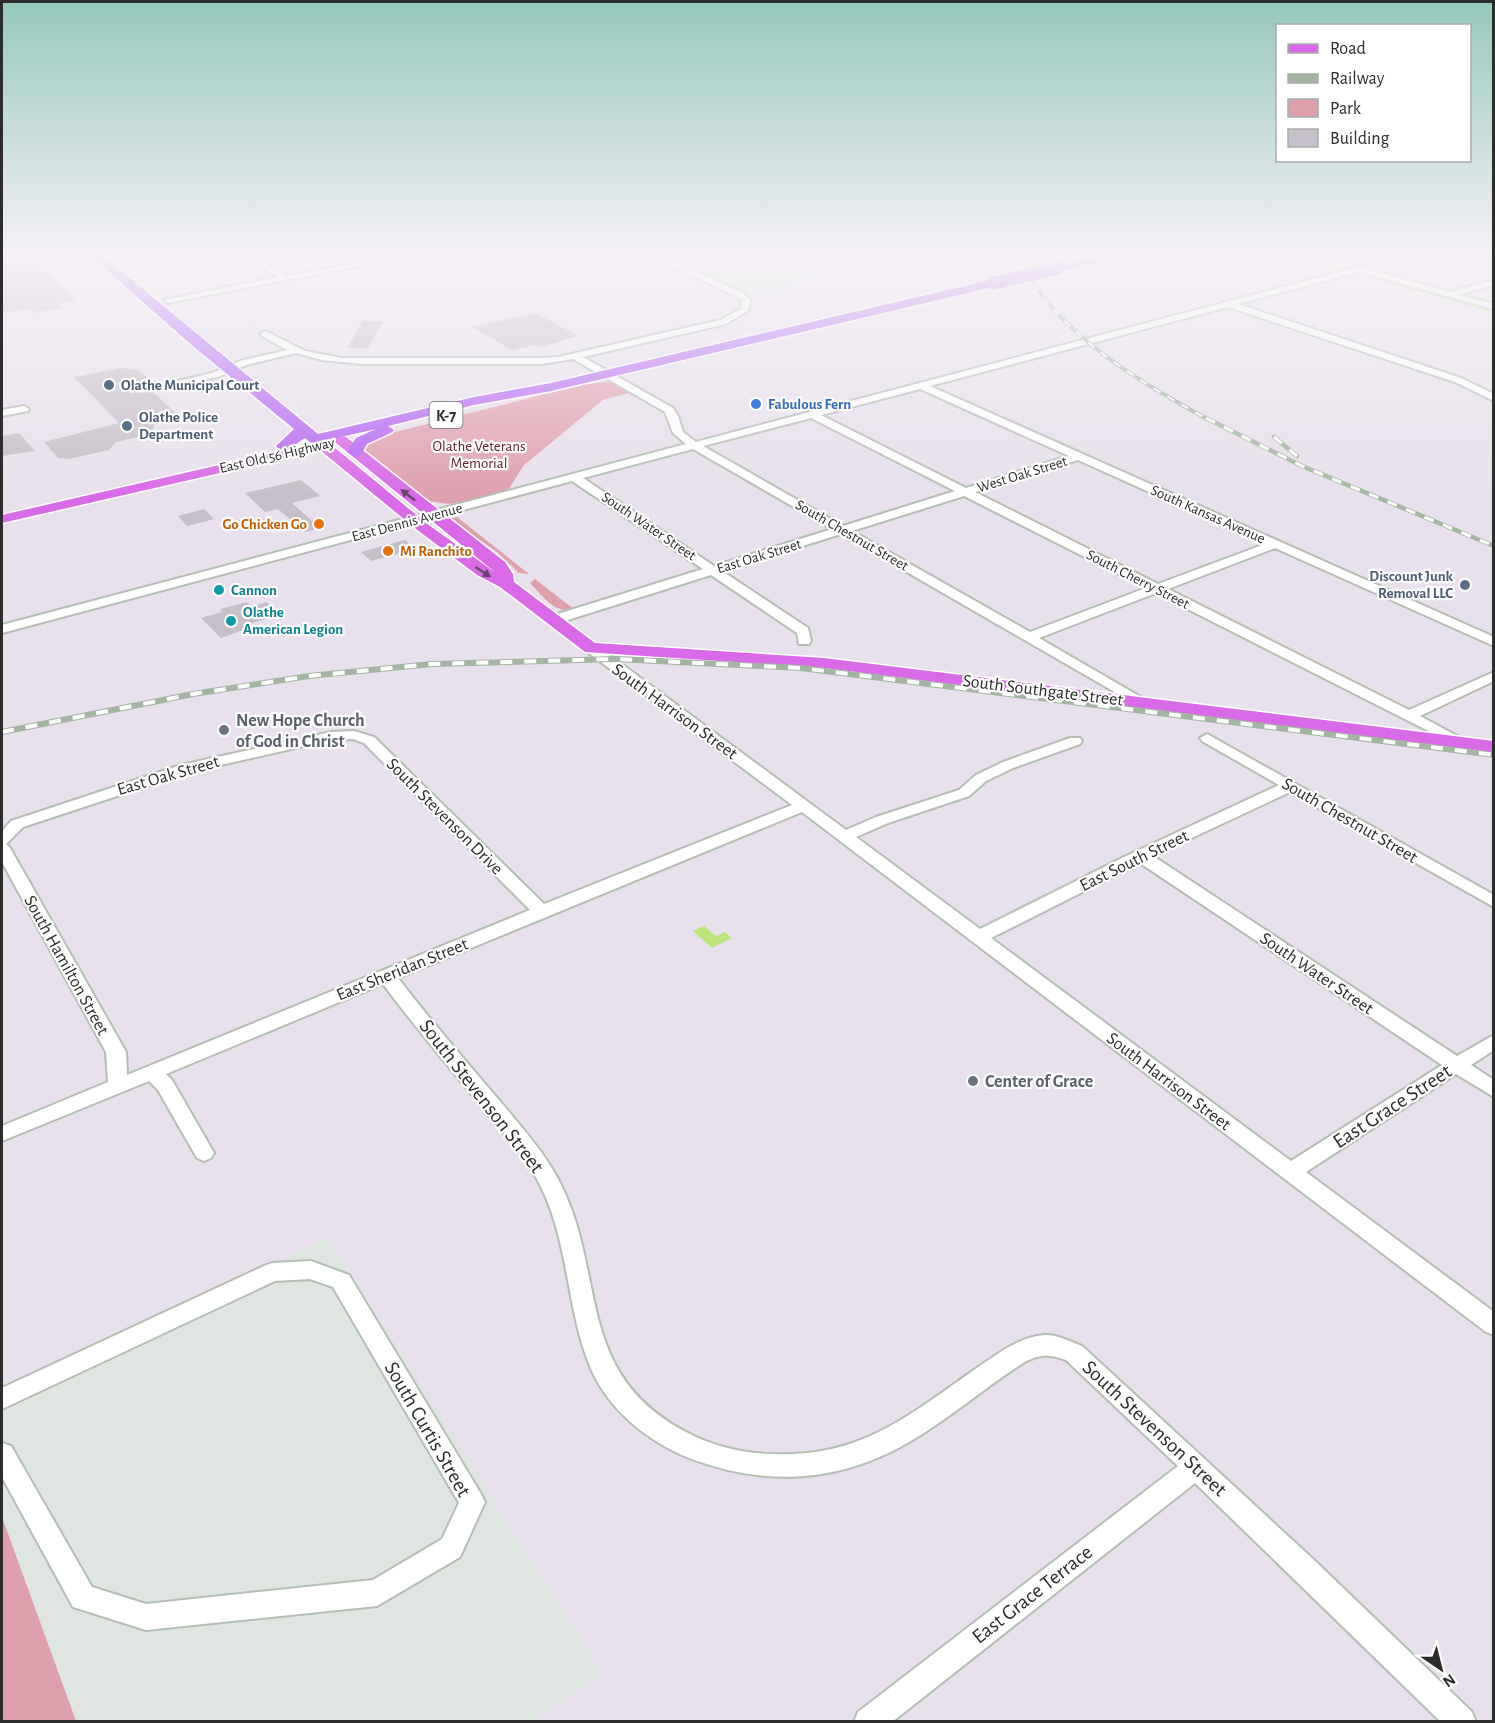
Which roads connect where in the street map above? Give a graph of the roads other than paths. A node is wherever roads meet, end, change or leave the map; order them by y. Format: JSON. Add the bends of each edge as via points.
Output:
{"nodes":[{"id":1,"x":197,"y":335,"type":"edge"},
{"id":2,"x":204,"y":335,"type":"edge"},
{"id":3,"x":268,"y":335,"type":"edge"},
{"id":4,"x":664,"y":335,"type":"edge"},
{"id":5,"x":771,"y":335,"type":"edge"},
{"id":6,"x":1111,"y":335,"type":"edge"},
{"id":7,"x":1324,"y":335,"type":"edge"},
{"id":8,"x":294,"y":351,"type":"junction"},
{"id":9,"x":574,"y":356,"type":"junction"},
{"id":10,"x":236,"y":366,"type":"junction"},
{"id":11,"x":606,"y":374,"type":"junction"},
{"id":12,"x":172,"y":380,"type":"dead end"},
{"id":13,"x":922,"y":386,"type":"junction"},
{"id":14,"x":551,"y":387,"type":"junction"},
{"id":15,"x":1494,"y":398,"type":"edge"},
{"id":16,"x":24,"y":409,"type":"dead end"},
{"id":17,"x":2,"y":413,"type":"edge"},
{"id":18,"x":813,"y":415,"type":"junction"},
{"id":19,"x":310,"y":425,"type":"junction"},
{"id":20,"x":372,"y":425,"type":"junction"},
{"id":21,"x":388,"y":429,"type":"junction"},
{"id":22,"x":328,"y":439,"type":"junction"},
{"id":23,"x":695,"y":446,"type":"junction"},
{"id":24,"x":281,"y":451,"type":"junction"},
{"id":25,"x":355,"y":452,"type":"junction"},
{"id":26,"x":337,"y":456,"type":"junction"},
{"id":27,"x":1080,"y":456,"type":"junction"},
{"id":28,"x":575,"y":478,"type":"junction"},
{"id":29,"x":965,"y":492,"type":"junction"},
{"id":30,"x":2,"y":511,"type":"edge"},
{"id":31,"x":433,"y":515,"type":"junction"},
{"id":32,"x":2,"y":519,"type":"edge"},
{"id":33,"x":414,"y":520,"type":"junction"},
{"id":34,"x":843,"y":530,"type":"junction"},
{"id":35,"x":1275,"y":544,"type":"junction"},
{"id":36,"x":714,"y":570,"type":"junction"},
{"id":37,"x":506,"y":584,"type":"junction"},
{"id":38,"x":1158,"y":589,"type":"junction"},
{"id":39,"x":553,"y":620,"type":"junction"},
{"id":40,"x":2,"y":629,"type":"edge"},
{"id":41,"x":1029,"y":637,"type":"junction"},
{"id":42,"x":804,"y":640,"type":"dead end"},
{"id":43,"x":1494,"y":642,"type":"edge"},
{"id":44,"x":591,"y":648,"type":"junction"},
{"id":45,"x":1494,"y":676,"type":"edge"},
{"id":46,"x":1144,"y":703,"type":"junction"},
{"id":47,"x":1410,"y":715,"type":"junction"},
{"id":48,"x":342,"y":735,"type":"joint"},
{"id":49,"x":1207,"y":738,"type":"dead end"},
{"id":50,"x":1075,"y":741,"type":"dead end"},
{"id":51,"x":1463,"y":743,"type":"junction"},
{"id":52,"x":1494,"y":747,"type":"edge"},
{"id":53,"x":1290,"y":786,"type":"junction"},
{"id":54,"x":804,"y":806,"type":"junction"},
{"id":55,"x":844,"y":836,"type":"junction"},
{"id":56,"x":2,"y":842,"type":"edge"},
{"id":57,"x":1141,"y":856,"type":"junction"},
{"id":58,"x":1494,"y":902,"type":"edge"},
{"id":59,"x":541,"y":911,"type":"junction"},
{"id":60,"x":978,"y":937,"type":"junction"},
{"id":61,"x":386,"y":975,"type":"junction"},
{"id":62,"x":1494,"y":1041,"type":"edge"},
{"id":63,"x":1455,"y":1065,"type":"junction"},
{"id":64,"x":151,"y":1072,"type":"junction"},
{"id":65,"x":118,"y":1086,"type":"junction"},
{"id":66,"x":1494,"y":1090,"type":"edge"},
{"id":67,"x":2,"y":1134,"type":"edge"},
{"id":68,"x":204,"y":1153,"type":"dead end"},
{"id":69,"x":1290,"y":1172,"type":"junction"},
{"id":70,"x":1494,"y":1325,"type":"edge"},
{"id":71,"x":2,"y":1399,"type":"edge"},
{"id":72,"x":2,"y":1454,"type":"edge"},
{"id":73,"x":1196,"y":1467,"type":"junction"},
{"id":74,"x":868,"y":1722,"type":"edge"},
{"id":75,"x":1462,"y":1722,"type":"edge"}],
"edges":[{"from":1,"to":10,"type":"highway","name":"South Harrison Street"},
{"from":2,"to":10,"type":"highway","name":"South Harrison Street"},
{"from":3,"to":8,"type":"street"},
{"from":4,"to":9,"type":"street"},
{"from":5,"to":11,"type":"highway","number":"K-7","bridge":true},
{"from":6,"to":13,"type":"street","name":"East Dennis Avenue"},
{"from":7,"to":15,"type":"street","via":[[1458,380]]},
{"from":8,"to":9,"type":"street","via":[[346,361],[541,361]]},
{"from":8,"to":10,"type":"street"},
{"from":9,"to":11,"type":"street","name":"South Chestnut Street"},
{"from":10,"to":12,"type":"street","via":[[215,375]]},
{"from":10,"to":19,"type":"highway","name":"South Harrison Street"},
{"from":11,"to":14,"type":"highway","name":"East Old 56 Highway","number":"K-7"},
{"from":11,"to":23,"type":"street","name":"South Chestnut Street","via":[[669,410],[678,433]]},
{"from":13,"to":18,"type":"street","name":"East Dennis Avenue"},
{"from":13,"to":27,"type":"street","name":"South Kansas Avenue"},
{"from":14,"to":20,"type":"highway","name":"East Old 56 Highway","number":"K-7"},
{"from":14,"to":21,"type":"highway","name":"East Old 56 Highway","number":"K-7"},
{"from":16,"to":17,"type":"street"},
{"from":18,"to":23,"type":"street","name":"East Dennis Avenue"},
{"from":18,"to":29,"type":"street","name":"South Cherry Street"},
{"from":19,"to":20,"type":"highway","number":"K-7"},
{"from":19,"to":22,"type":"highway","name":"South Harrison Street"},
{"from":19,"to":24,"type":"highway"},
{"from":20,"to":22,"type":"highway","name":"East Old 56 Highway"},
{"from":21,"to":22,"type":"highway","name":"East Old 56 Highway","number":"K-7"},
{"from":21,"to":25,"type":"highway","via":[[361,441]]},
{"from":22,"to":24,"type":"main road","name":"East Old 56 Highway"},
{"from":22,"to":25,"type":"main road","name":"South Harrison Street"},
{"from":22,"to":26,"type":"main road","name":"South Harrison Street"},
{"from":23,"to":28,"type":"street","name":"East Dennis Avenue"},
{"from":23,"to":34,"type":"street","name":"South Chestnut Street"},
{"from":24,"to":26,"type":"main road"},
{"from":24,"to":30,"type":"main road","name":"East Old 56 Highway"},
{"from":24,"to":32,"type":"main road","name":"East Old 56 Highway"},
{"from":31,"to":25,"type":"main road","name":"South Harrison Street","one_way":true},
{"from":26,"to":33,"type":"main road","name":"South Harrison Street"},
{"from":27,"to":29,"type":"street","name":"West Oak Street"},
{"from":27,"to":35,"type":"street","name":"South Kansas Avenue"},
{"from":28,"to":31,"type":"street","name":"East Dennis Avenue"},
{"from":28,"to":36,"type":"street","name":"South Water Street"},
{"from":29,"to":34,"type":"street","name":"East Oak Street"},
{"from":29,"to":38,"type":"street","name":"South Cherry Street"},
{"from":31,"to":33,"type":"street","name":"East Dennis Avenue"},
{"from":31,"to":37,"type":"main road","name":"South Harrison Street","via":[[499,565]]},
{"from":33,"to":37,"type":"main road","name":"South Harrison Street","one_way":true,"via":[[483,572]]},
{"from":33,"to":40,"type":"street","name":"East Dennis Avenue"},
{"from":34,"to":36,"type":"street","name":"East Oak Street"},
{"from":34,"to":41,"type":"street","name":"South Chestnut Street"},
{"from":35,"to":38,"type":"street"},
{"from":35,"to":43,"type":"street","name":"South Kansas Avenue"},
{"from":36,"to":39,"type":"street","name":"East Oak Street"},
{"from":36,"to":42,"type":"street","name":"South Water Street","via":[[803,631]]},
{"from":37,"to":39,"type":"main road","name":"South Harrison Street"},
{"from":38,"to":41,"type":"street"},
{"from":38,"to":47,"type":"street","name":"South Cherry Street"},
{"from":39,"to":44,"type":"main road","name":"South Harrison Street"},
{"from":41,"to":46,"type":"street","name":"South Chestnut Street"},
{"from":44,"to":46,"type":"main road","name":"South Southgate Street","via":[[824,663]]},
{"from":44,"to":54,"type":"street","name":"South Harrison Street"},
{"from":45,"to":47,"type":"street"},
{"from":46,"to":51,"type":"main road","name":"South Southgate Street"},
{"from":47,"to":51,"type":"street","name":"South Cherry Street"},
{"from":48,"to":56,"type":"street","name":"East Oak Street","via":[[186,768],[16,824]]},
{"from":48,"to":59,"type":"street","name":"South Stevenson Drive","via":[[369,740]]},
{"from":49,"to":53,"type":"street","name":"South Chestnut Street"},
{"from":50,"to":55,"type":"street","via":[[1008,765],[981,778],[964,793]]},
{"from":51,"to":52,"type":"main road","name":"South Southgate Street"},
{"from":53,"to":57,"type":"street","name":"East South Street"},
{"from":53,"to":58,"type":"street","name":"South Chestnut Street"},
{"from":54,"to":55,"type":"street","name":"South Harrison Street"},
{"from":54,"to":59,"type":"street","name":"East Sheridan Street"},
{"from":55,"to":60,"type":"street","name":"South Harrison Street"},
{"from":56,"to":65,"type":"street","name":"South Hamilton Street","via":[[116,1052]]},
{"from":57,"to":60,"type":"street","name":"East South Street"},
{"from":57,"to":63,"type":"street","name":"South Water Street"},
{"from":59,"to":61,"type":"street","name":"East Sheridan Street"},
{"from":60,"to":69,"type":"street","name":"South Harrison Street"},
{"from":61,"to":64,"type":"street","name":"East Sheridan Street"},
{"from":61,"to":73,"type":"street","name":"South Stevenson Street","via":[[532,1154],[553,1189],[570,1240],[601,1365],[617,1391],[669,1437],[702,1453],[764,1466],[817,1464],[854,1456],[889,1440],[1019,1353],[1047,1345],[1074,1353]]},
{"from":62,"to":63,"type":"street","name":"East Grace Street"},
{"from":63,"to":66,"type":"street","name":"South Water Street"},
{"from":63,"to":69,"type":"street","name":"East Grace Street"},
{"from":64,"to":65,"type":"street","name":"East Sheridan Street"},
{"from":64,"to":68,"type":"street","via":[[165,1084]]},
{"from":65,"to":67,"type":"street","name":"East Sheridan Street"},
{"from":69,"to":70,"type":"street","name":"South Harrison Street"},
{"from":71,"to":72,"type":"street","name":"South Curtis Street","via":[[272,1272],[311,1270],[341,1281],[472,1502],[451,1548],[377,1593],[146,1617],[83,1598]]},
{"from":73,"to":74,"type":"street","name":"East Grace Terrace"},
{"from":73,"to":75,"type":"street","name":"South Stevenson Street"}]}
